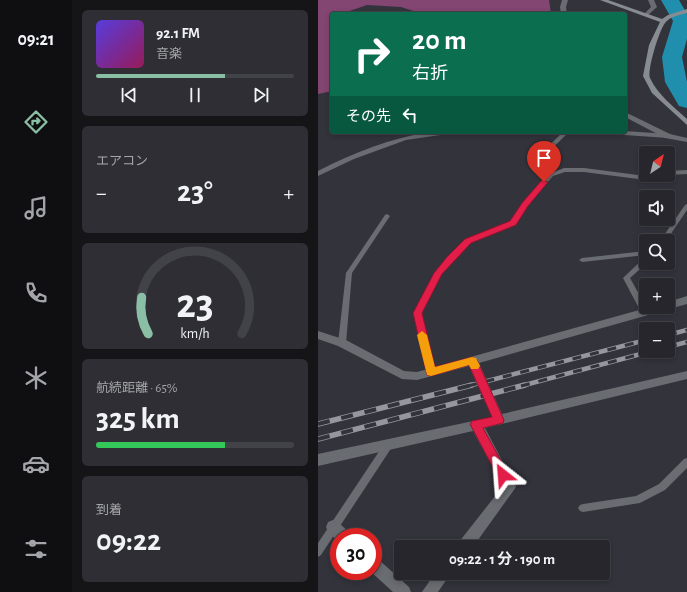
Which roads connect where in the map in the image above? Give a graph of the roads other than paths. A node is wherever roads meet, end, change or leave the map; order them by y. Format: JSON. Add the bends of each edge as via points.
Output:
{"nodes":[{"id":1,"x":565,"y":0,"type":"edge"},
{"id":2,"x":603,"y":0,"type":"edge"},
{"id":3,"x":651,"y":0,"type":"edge"},
{"id":4,"x":687,"y":11,"type":"edge"},
{"id":5,"x":564,"y":12,"type":"edge"},
{"id":6,"x":647,"y":14,"type":"junction"},
{"id":7,"x":663,"y":21,"type":"junction"},
{"id":8,"x":627,"y":115,"type":"edge"},
{"id":9,"x":687,"y":123,"type":"edge"},
{"id":10,"x":627,"y":133,"type":"edge"},
{"id":11,"x":433,"y":134,"type":"edge"},
{"id":12,"x":561,"y":134,"type":"edge"},
{"id":13,"x":668,"y":136,"type":"junction"},
{"id":14,"x":687,"y":140,"type":"edge"},
{"id":15,"x":535,"y":162,"type":"dead end"},
{"id":16,"x":687,"y":172,"type":"edge"},
{"id":17,"x":675,"y":173,"type":"edge"},
{"id":18,"x":318,"y":174,"type":"edge"},
{"id":19,"x":639,"y":177,"type":"edge"},
{"id":20,"x":687,"y":206,"type":"edge"},
{"id":21,"x":387,"y":216,"type":"dead end"},
{"id":22,"x":668,"y":234,"type":"edge"},
{"id":23,"x":639,"y":254,"type":"edge"},
{"id":24,"x":582,"y":260,"type":"dead end"},
{"id":25,"x":639,"y":266,"type":"edge"},
{"id":26,"x":687,"y":300,"type":"edge"},
{"id":27,"x":639,"y":301,"type":"edge"},
{"id":28,"x":675,"y":304,"type":"edge"},
{"id":29,"x":639,"y":314,"type":"edge"},
{"id":30,"x":318,"y":335,"type":"edge"},
{"id":31,"x":342,"y":343,"type":"junction"},
{"id":32,"x":472,"y":360,"type":"junction"},
{"id":33,"x":431,"y":372,"type":"junction"},
{"id":34,"x":687,"y":375,"type":"edge"},
{"id":35,"x":499,"y":420,"type":"junction"},
{"id":36,"x":476,"y":424,"type":"junction"},
{"id":37,"x":389,"y":444,"type":"junction"},
{"id":38,"x":318,"y":460,"type":"edge"},
{"id":39,"x":687,"y":462,"type":"edge"},
{"id":40,"x":583,"y":508,"type":"dead end"},
{"id":41,"x":333,"y":527,"type":"joint"},
{"id":42,"x":469,"y":540,"type":"edge"},
{"id":43,"x":318,"y":552,"type":"edge"},
{"id":44,"x":382,"y":572,"type":"edge"},
{"id":45,"x":439,"y":580,"type":"edge"},
{"id":46,"x":404,"y":592,"type":"edge"},
{"id":47,"x":430,"y":592,"type":"edge"}],
"edges":[{"from":1,"to":5,"type":"street"},
{"from":2,"to":6,"type":"street"},
{"from":3,"to":6,"type":"street","via":[[654,7]]},
{"from":4,"to":7,"type":"street"},
{"from":6,"to":7,"type":"street"},
{"from":7,"to":9,"type":"street","via":[[652,45],[646,76],[654,92]]},
{"from":8,"to":13,"type":"street"},
{"from":10,"to":13,"type":"lane"},
{"from":11,"to":18,"type":"street","via":[[405,138],[351,157]]},
{"from":12,"to":15,"type":"lane"},
{"from":13,"to":14,"type":"street"},
{"from":16,"to":17,"type":"lane"},
{"from":19,"to":33,"type":"lane","via":[[564,170],[551,175],[513,223],[468,241],[438,273],[418,313]]},
{"from":20,"to":22,"type":"lane"},
{"from":21,"to":31,"type":"lane","via":[[349,273]]},
{"from":23,"to":24,"type":"lane"},
{"from":25,"to":27,"type":"lane","via":[[626,278]]},
{"from":26,"to":28,"type":"street"},
{"from":29,"to":32,"type":"street"},
{"from":30,"to":31,"type":"street"},
{"from":31,"to":33,"type":"street","via":[[402,375],[417,376]]},
{"from":32,"to":33,"type":"street"},
{"from":32,"to":35,"type":"street"},
{"from":34,"to":35,"type":"street"},
{"from":35,"to":36,"type":"street"},
{"from":36,"to":37,"type":"street"},
{"from":36,"to":42,"type":"street","via":[[510,488]]},
{"from":37,"to":38,"type":"street"},
{"from":37,"to":41,"type":"lane"},
{"from":39,"to":40,"type":"lane","via":[[662,487],[637,500]]},
{"from":41,"to":43,"type":"lane"},
{"from":44,"to":46,"type":"street"},
{"from":45,"to":47,"type":"street"}]}
